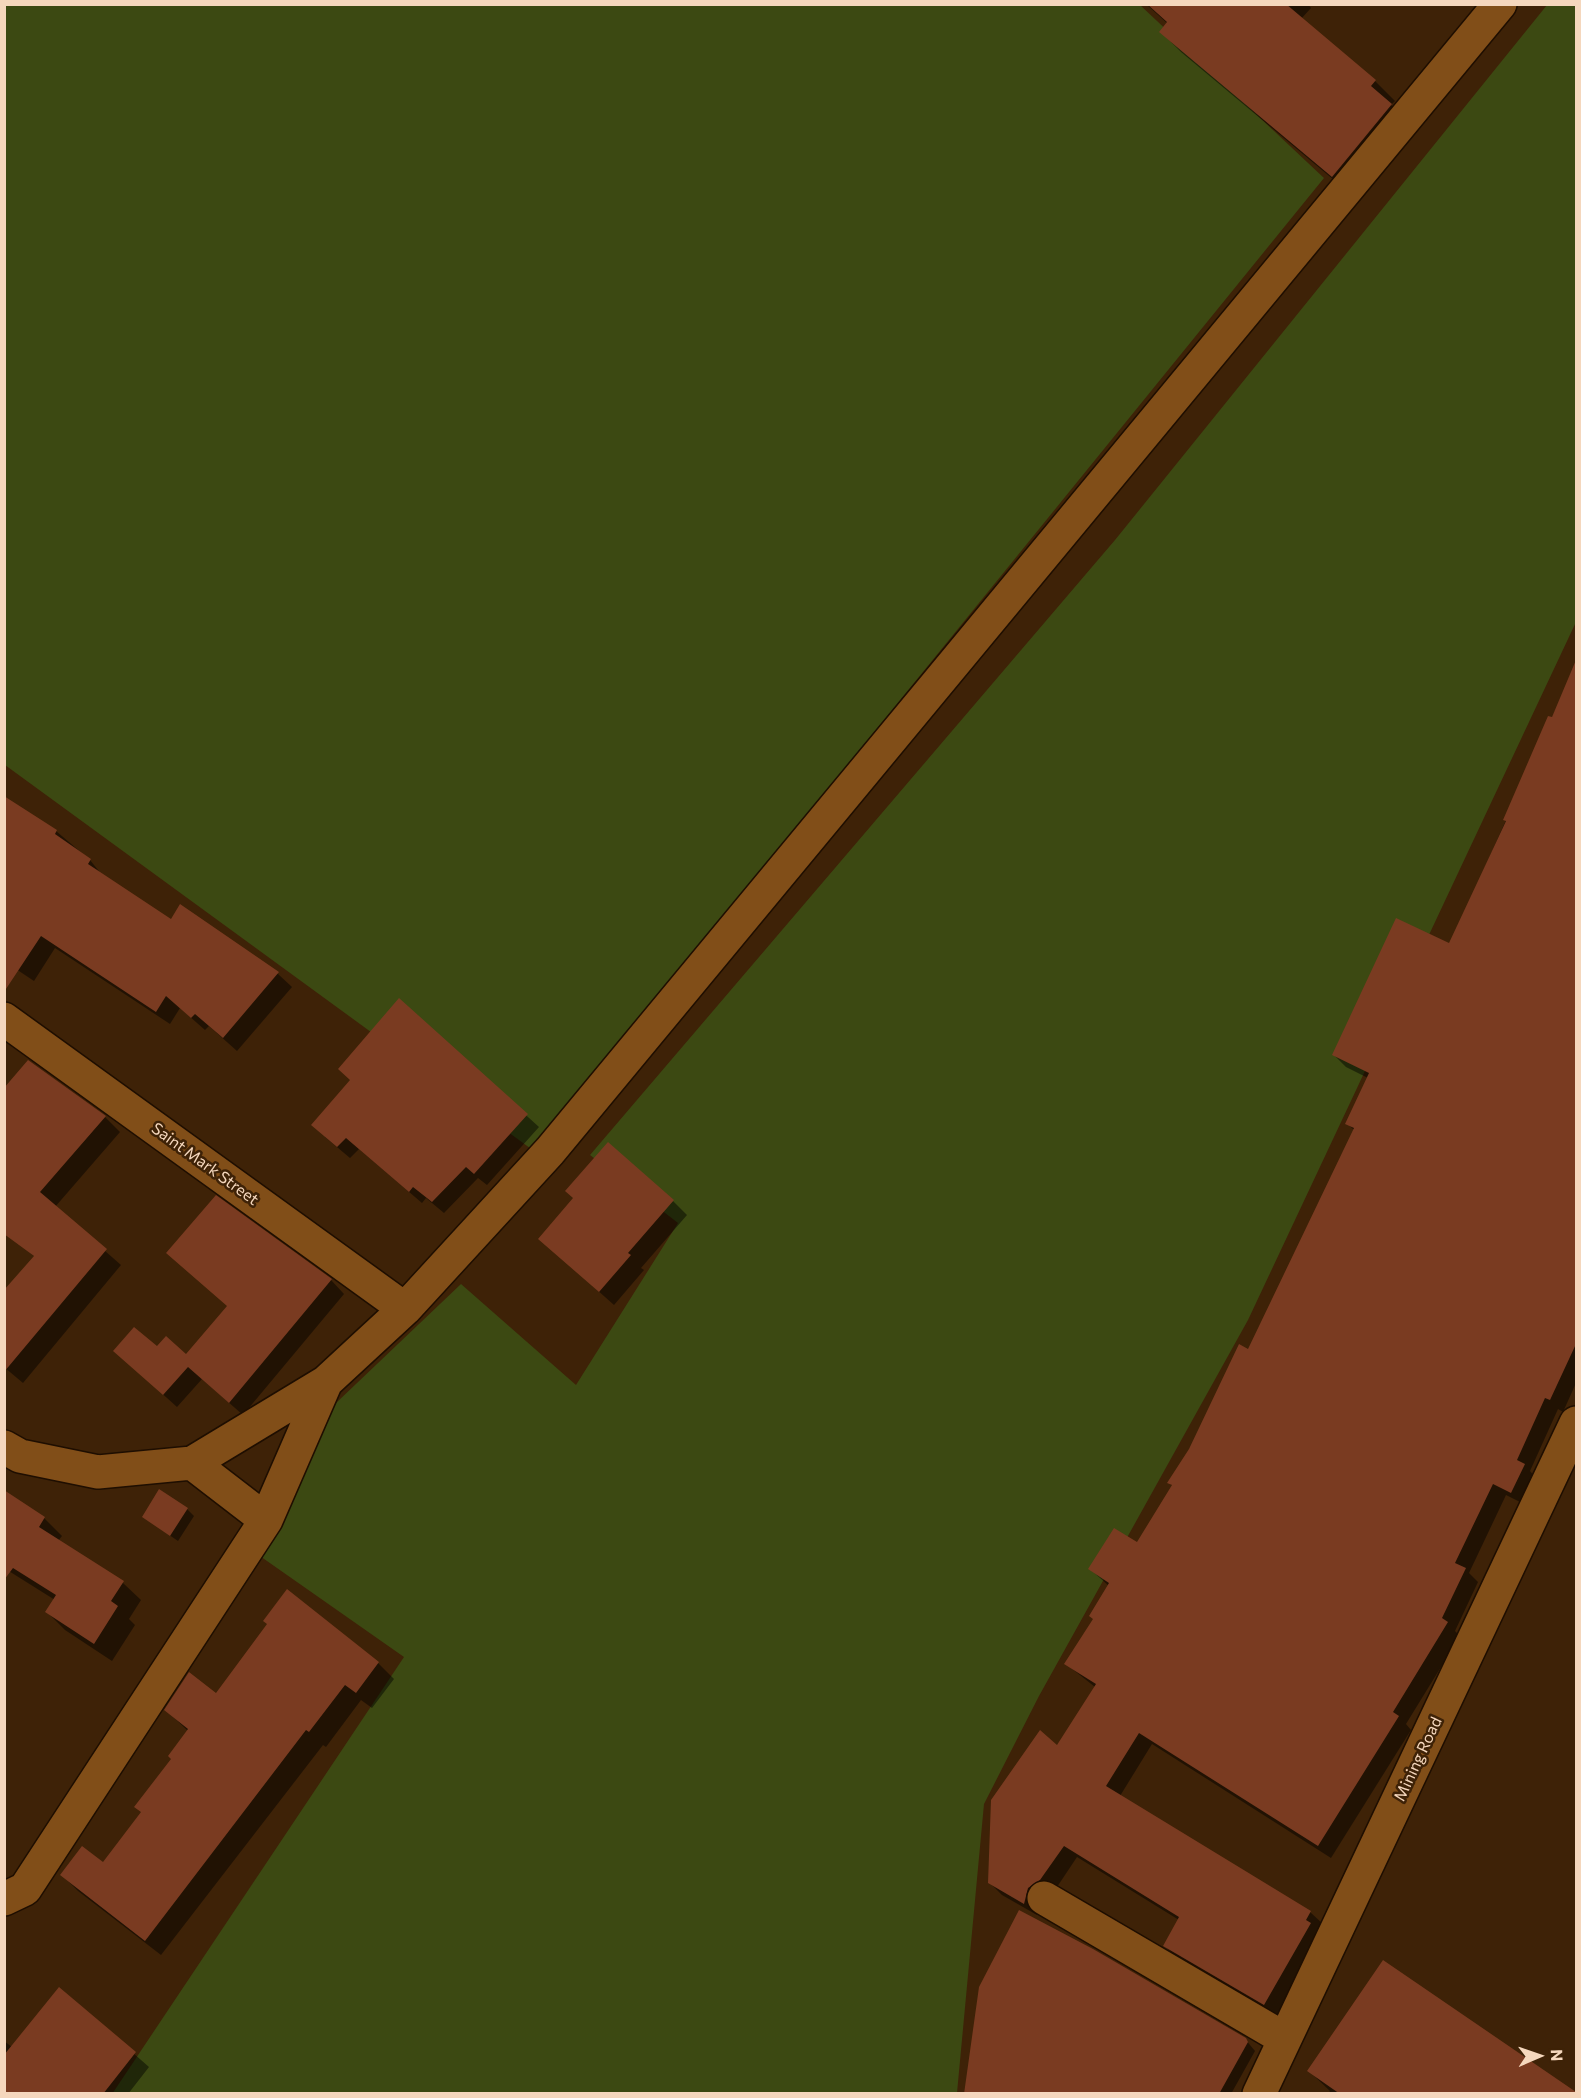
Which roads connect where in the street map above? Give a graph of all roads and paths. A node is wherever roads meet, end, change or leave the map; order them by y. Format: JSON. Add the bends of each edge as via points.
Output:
{"nodes":[{"id":1,"x":1500,"y":4,"type":"edge"},
{"id":2,"x":4,"y":1019,"type":"edge"},
{"id":3,"x":405,"y":1309,"type":"junction"},
{"id":4,"x":326,"y":1382,"type":"junction"},
{"id":5,"x":1576,"y":1423,"type":"edge"},
{"id":6,"x":4,"y":1447,"type":"edge"},
{"id":7,"x":192,"y":1463,"type":"junction"},
{"id":8,"x":266,"y":1520,"type":"junction"},
{"id":9,"x":14,"y":1894,"type":"edge"},
{"id":10,"x":1044,"y":1899,"type":"dead end"},
{"id":11,"x":1286,"y":2039,"type":"junction"},
{"id":12,"x":1259,"y":2094,"type":"edge"}],
"edges":[{"from":1,"to":3,"type":"street","via":[[550,1151]]},
{"from":2,"to":3,"type":"street","name":"Saint Mark Street"},
{"from":3,"to":4,"type":"street"},
{"from":4,"to":7,"type":"street"},
{"from":4,"to":8,"type":"street"},
{"from":5,"to":11,"type":"street","name":"Mining Road"},
{"from":6,"to":7,"type":"street","via":[[20,1456],[98,1472]]},
{"from":7,"to":8,"type":"street"},
{"from":8,"to":9,"type":"street"},
{"from":10,"to":11,"type":"street"},
{"from":11,"to":12,"type":"street","name":"Mining Road"}]}
